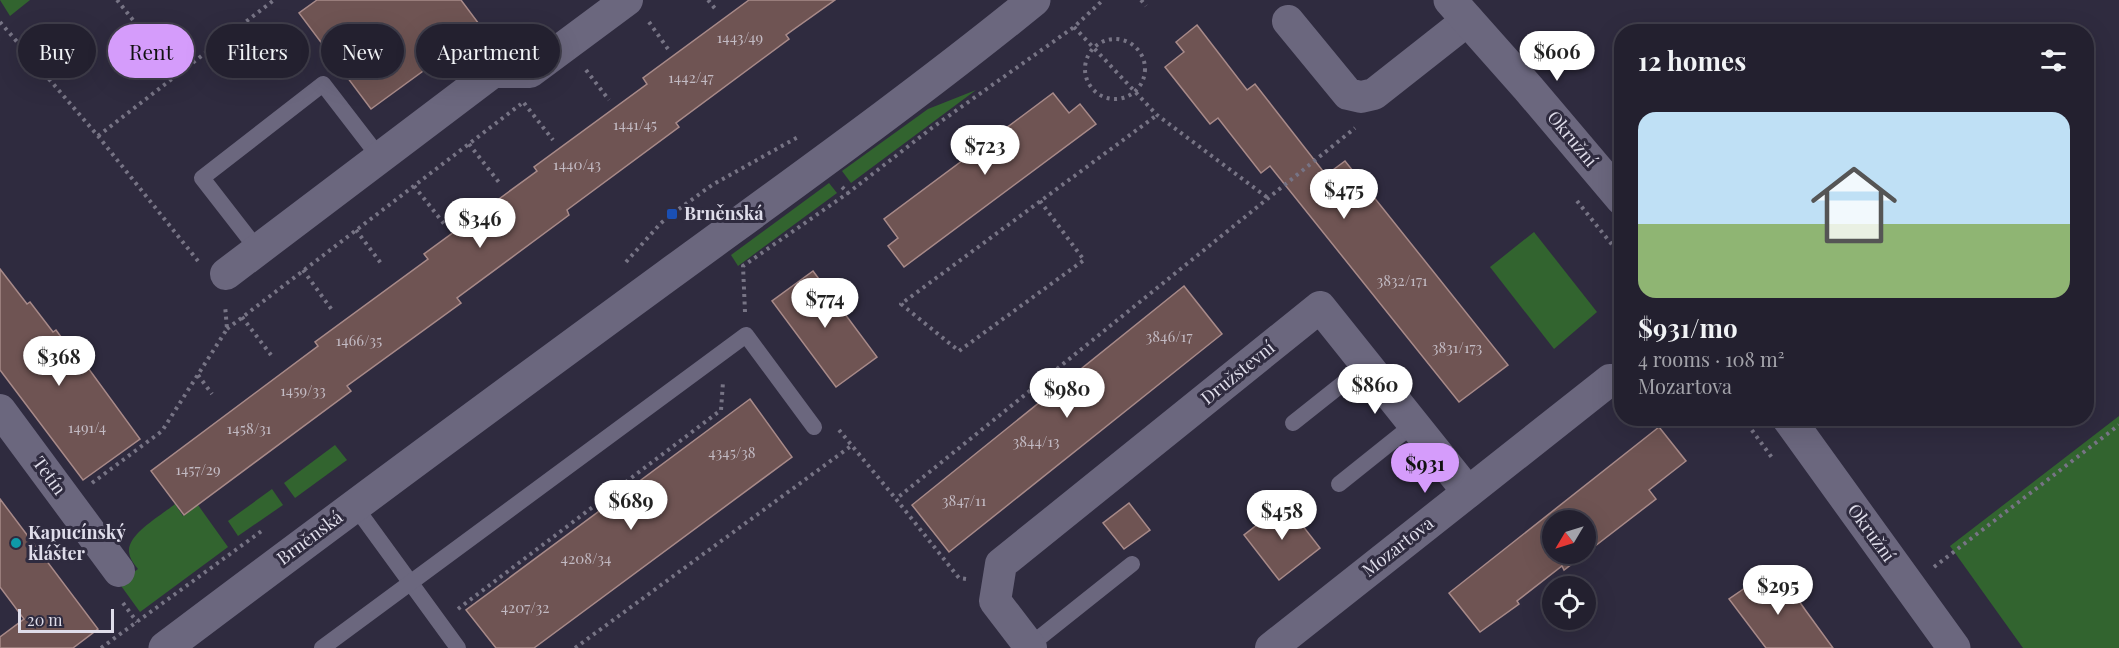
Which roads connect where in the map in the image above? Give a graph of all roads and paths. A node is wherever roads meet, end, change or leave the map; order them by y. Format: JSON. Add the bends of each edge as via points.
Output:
{"nodes":[{"id":1,"x":117,"y":0,"type":"edge"},
{"id":2,"x":274,"y":0,"type":"edge"},
{"id":3,"x":708,"y":0,"type":"edge"},
{"id":4,"x":1034,"y":0,"type":"edge"},
{"id":5,"x":1141,"y":0,"type":"edge"},
{"id":6,"x":1146,"y":6,"type":"dead end"},
{"id":7,"x":1459,"y":10,"type":"edge"},
{"id":8,"x":591,"y":11,"type":"edge"},
{"id":9,"x":638,"y":11,"type":"edge"},
{"id":10,"x":717,"y":11,"type":"dead end"},
{"id":11,"x":1288,"y":21,"type":"dead end"},
{"id":12,"x":0,"y":22,"type":"edge"},
{"id":13,"x":136,"y":24,"type":"edge"},
{"id":14,"x":1074,"y":27,"type":"dead end"},
{"id":15,"x":1095,"y":47,"type":"junction"},
{"id":16,"x":668,"y":49,"type":"dead end"},
{"id":17,"x":194,"y":60,"type":"edge"},
{"id":18,"x":585,"y":68,"type":"dead end"},
{"id":19,"x":171,"y":78,"type":"edge"},
{"id":20,"x":1136,"y":91,"type":"junction"},
{"id":21,"x":532,"y":95,"type":"dead end"},
{"id":22,"x":609,"y":100,"type":"dead end"},
{"id":23,"x":523,"y":102,"type":"junction"},
{"id":24,"x":1158,"y":115,"type":"junction"},
{"id":25,"x":1357,"y":126,"type":"dead end"},
{"id":26,"x":98,"y":136,"type":"junction"},
{"id":27,"x":553,"y":140,"type":"dead end"},
{"id":28,"x":469,"y":144,"type":"junction"},
{"id":29,"x":380,"y":158,"type":"junction"},
{"id":30,"x":501,"y":185,"type":"dead end"},
{"id":31,"x":414,"y":186,"type":"junction"},
{"id":32,"x":1614,"y":189,"type":"edge"},
{"id":33,"x":848,"y":193,"type":"dead end"},
{"id":34,"x":1268,"y":198,"type":"junction"},
{"id":35,"x":1577,"y":200,"type":"dead end"},
{"id":36,"x":1040,"y":201,"type":"junction"},
{"id":37,"x":444,"y":225,"type":"dead end"},
{"id":38,"x":356,"y":230,"type":"junction"},
{"id":39,"x":1614,"y":247,"type":"edge"},
{"id":40,"x":258,"y":250,"type":"junction"},
{"id":41,"x":383,"y":266,"type":"dead end"},
{"id":42,"x":303,"y":270,"type":"junction"},
{"id":43,"x":217,"y":280,"type":"junction"},
{"id":44,"x":332,"y":310,"type":"dead end"},
{"id":45,"x":242,"y":317,"type":"junction"},
{"id":46,"x":227,"y":328,"type":"junction"},
{"id":47,"x":746,"y":335,"type":"junction"},
{"id":48,"x":272,"y":355,"type":"dead end"},
{"id":49,"x":1366,"y":365,"type":"junction"},
{"id":50,"x":198,"y":375,"type":"junction"},
{"id":51,"x":1610,"y":380,"type":"dead end"},
{"id":52,"x":212,"y":394,"type":"dead end"},
{"id":53,"x":0,"y":410,"type":"edge"},
{"id":54,"x":1293,"y":423,"type":"dead end"},
{"id":55,"x":1414,"y":424,"type":"junction"},
{"id":56,"x":2119,"y":425,"type":"edge"},
{"id":57,"x":1794,"y":426,"type":"edge"},
{"id":58,"x":814,"y":428,"type":"dead end"},
{"id":59,"x":851,"y":446,"type":"dead end"},
{"id":60,"x":1339,"y":484,"type":"dead end"},
{"id":61,"x":1468,"y":492,"type":"junction"},
{"id":62,"x":68,"y":502,"type":"junction"},
{"id":63,"x":354,"y":505,"type":"junction"},
{"id":64,"x":1132,"y":564,"type":"dead end"},
{"id":65,"x":119,"y":571,"type":"dead end"},
{"id":66,"x":410,"y":583,"type":"junction"},
{"id":67,"x":1910,"y":586,"type":"junction"},
{"id":68,"x":997,"y":591,"type":"junction"},
{"id":69,"x":439,"y":623,"type":"junction"},
{"id":70,"x":1030,"y":647,"type":"edge"},
{"id":71,"x":165,"y":648,"type":"edge"},
{"id":72,"x":322,"y":648,"type":"edge"},
{"id":73,"x":458,"y":648,"type":"edge"},
{"id":74,"x":575,"y":648,"type":"edge"},
{"id":75,"x":1271,"y":648,"type":"edge"},
{"id":76,"x":1954,"y":648,"type":"edge"}],
"edges":[{"from":1,"to":13,"type":"path"},
{"from":2,"to":17,"type":"path"},
{"from":3,"to":10,"type":"path"},
{"from":4,"to":63,"type":"main road","name":"Brněnská","via":[[832,155]]},
{"from":5,"to":6,"type":"path"},
{"from":7,"to":11,"type":"street","via":[[1374,94],[1361,97],[1348,94]]},
{"from":7,"to":32,"type":"main road","name":"Okružní"},
{"from":8,"to":9,"type":"street"},
{"from":8,"to":29,"type":"street","via":[[530,72],[493,72]]},
{"from":9,"to":16,"type":"path"},
{"from":12,"to":26,"type":"path"},
{"from":14,"to":15,"type":"path"},
{"from":15,"to":20,"type":"path"},
{"from":15,"to":20,"type":"path","via":[[1116,39],[1136,49],[1145,70]]},
{"from":15,"to":20,"type":"path","via":[[1086,58],[1085,72],[1098,95],[1111,100]]},
{"from":18,"to":22,"type":"path"},
{"from":19,"to":26,"type":"path"},
{"from":20,"to":24,"type":"path"},
{"from":21,"to":23,"type":"path"},
{"from":23,"to":27,"type":"path"},
{"from":23,"to":28,"type":"path"},
{"from":24,"to":34,"type":"path"},
{"from":24,"to":36,"type":"path"},
{"from":25,"to":34,"type":"path"},
{"from":26,"to":43,"type":"path"},
{"from":28,"to":30,"type":"path"},
{"from":28,"to":31,"type":"path"},
{"from":29,"to":40,"type":"street"},
{"from":29,"to":40,"type":"lane","via":[[322,84],[202,178]]},
{"from":31,"to":37,"type":"path"},
{"from":31,"to":38,"type":"path"},
{"from":33,"to":47,"type":"path","via":[[743,266]]},
{"from":34,"to":68,"type":"path","via":[[896,499],[959,578]]},
{"from":35,"to":39,"type":"path"},
{"from":36,"to":36,"type":"path","via":[[1031,208],[901,304],[959,351],[1084,260]]},
{"from":38,"to":41,"type":"path"},
{"from":38,"to":42,"type":"path"},
{"from":40,"to":43,"type":"street"},
{"from":42,"to":44,"type":"path"},
{"from":42,"to":45,"type":"path"},
{"from":43,"to":46,"type":"path"},
{"from":45,"to":46,"type":"path"},
{"from":45,"to":48,"type":"path"},
{"from":46,"to":50,"type":"path"},
{"from":47,"to":58,"type":"lane"},
{"from":47,"to":66,"type":"lane"},
{"from":47,"to":69,"type":"path","via":[[723,374],[721,410]]},
{"from":49,"to":54,"type":"lane"},
{"from":49,"to":55,"type":"street","name":"Družstevní"},
{"from":49,"to":68,"type":"street","name":"Družstevní","via":[[1320,307],[1001,564]]},
{"from":50,"to":52,"type":"path"},
{"from":50,"to":62,"type":"path","via":[[162,431]]},
{"from":51,"to":61,"type":"street","name":"Mozartova"},
{"from":53,"to":62,"type":"street","name":"Tetín"},
{"from":55,"to":60,"type":"lane"},
{"from":55,"to":61,"type":"street","name":"Družstevní"},
{"from":56,"to":67,"type":"path"},
{"from":57,"to":67,"type":"main road","name":"Okružní"},
{"from":59,"to":74,"type":"path"},
{"from":61,"to":75,"type":"street","name":"Mozartova"},
{"from":62,"to":65,"type":"street","name":"Tetín"},
{"from":63,"to":66,"type":"lane"},
{"from":63,"to":71,"type":"main road","name":"Brněnská"},
{"from":64,"to":70,"type":"lane"},
{"from":66,"to":69,"type":"lane"},
{"from":66,"to":72,"type":"lane"},
{"from":67,"to":76,"type":"main road","name":"Okružní"},
{"from":68,"to":70,"type":"street"},
{"from":69,"to":73,"type":"lane"}]}
